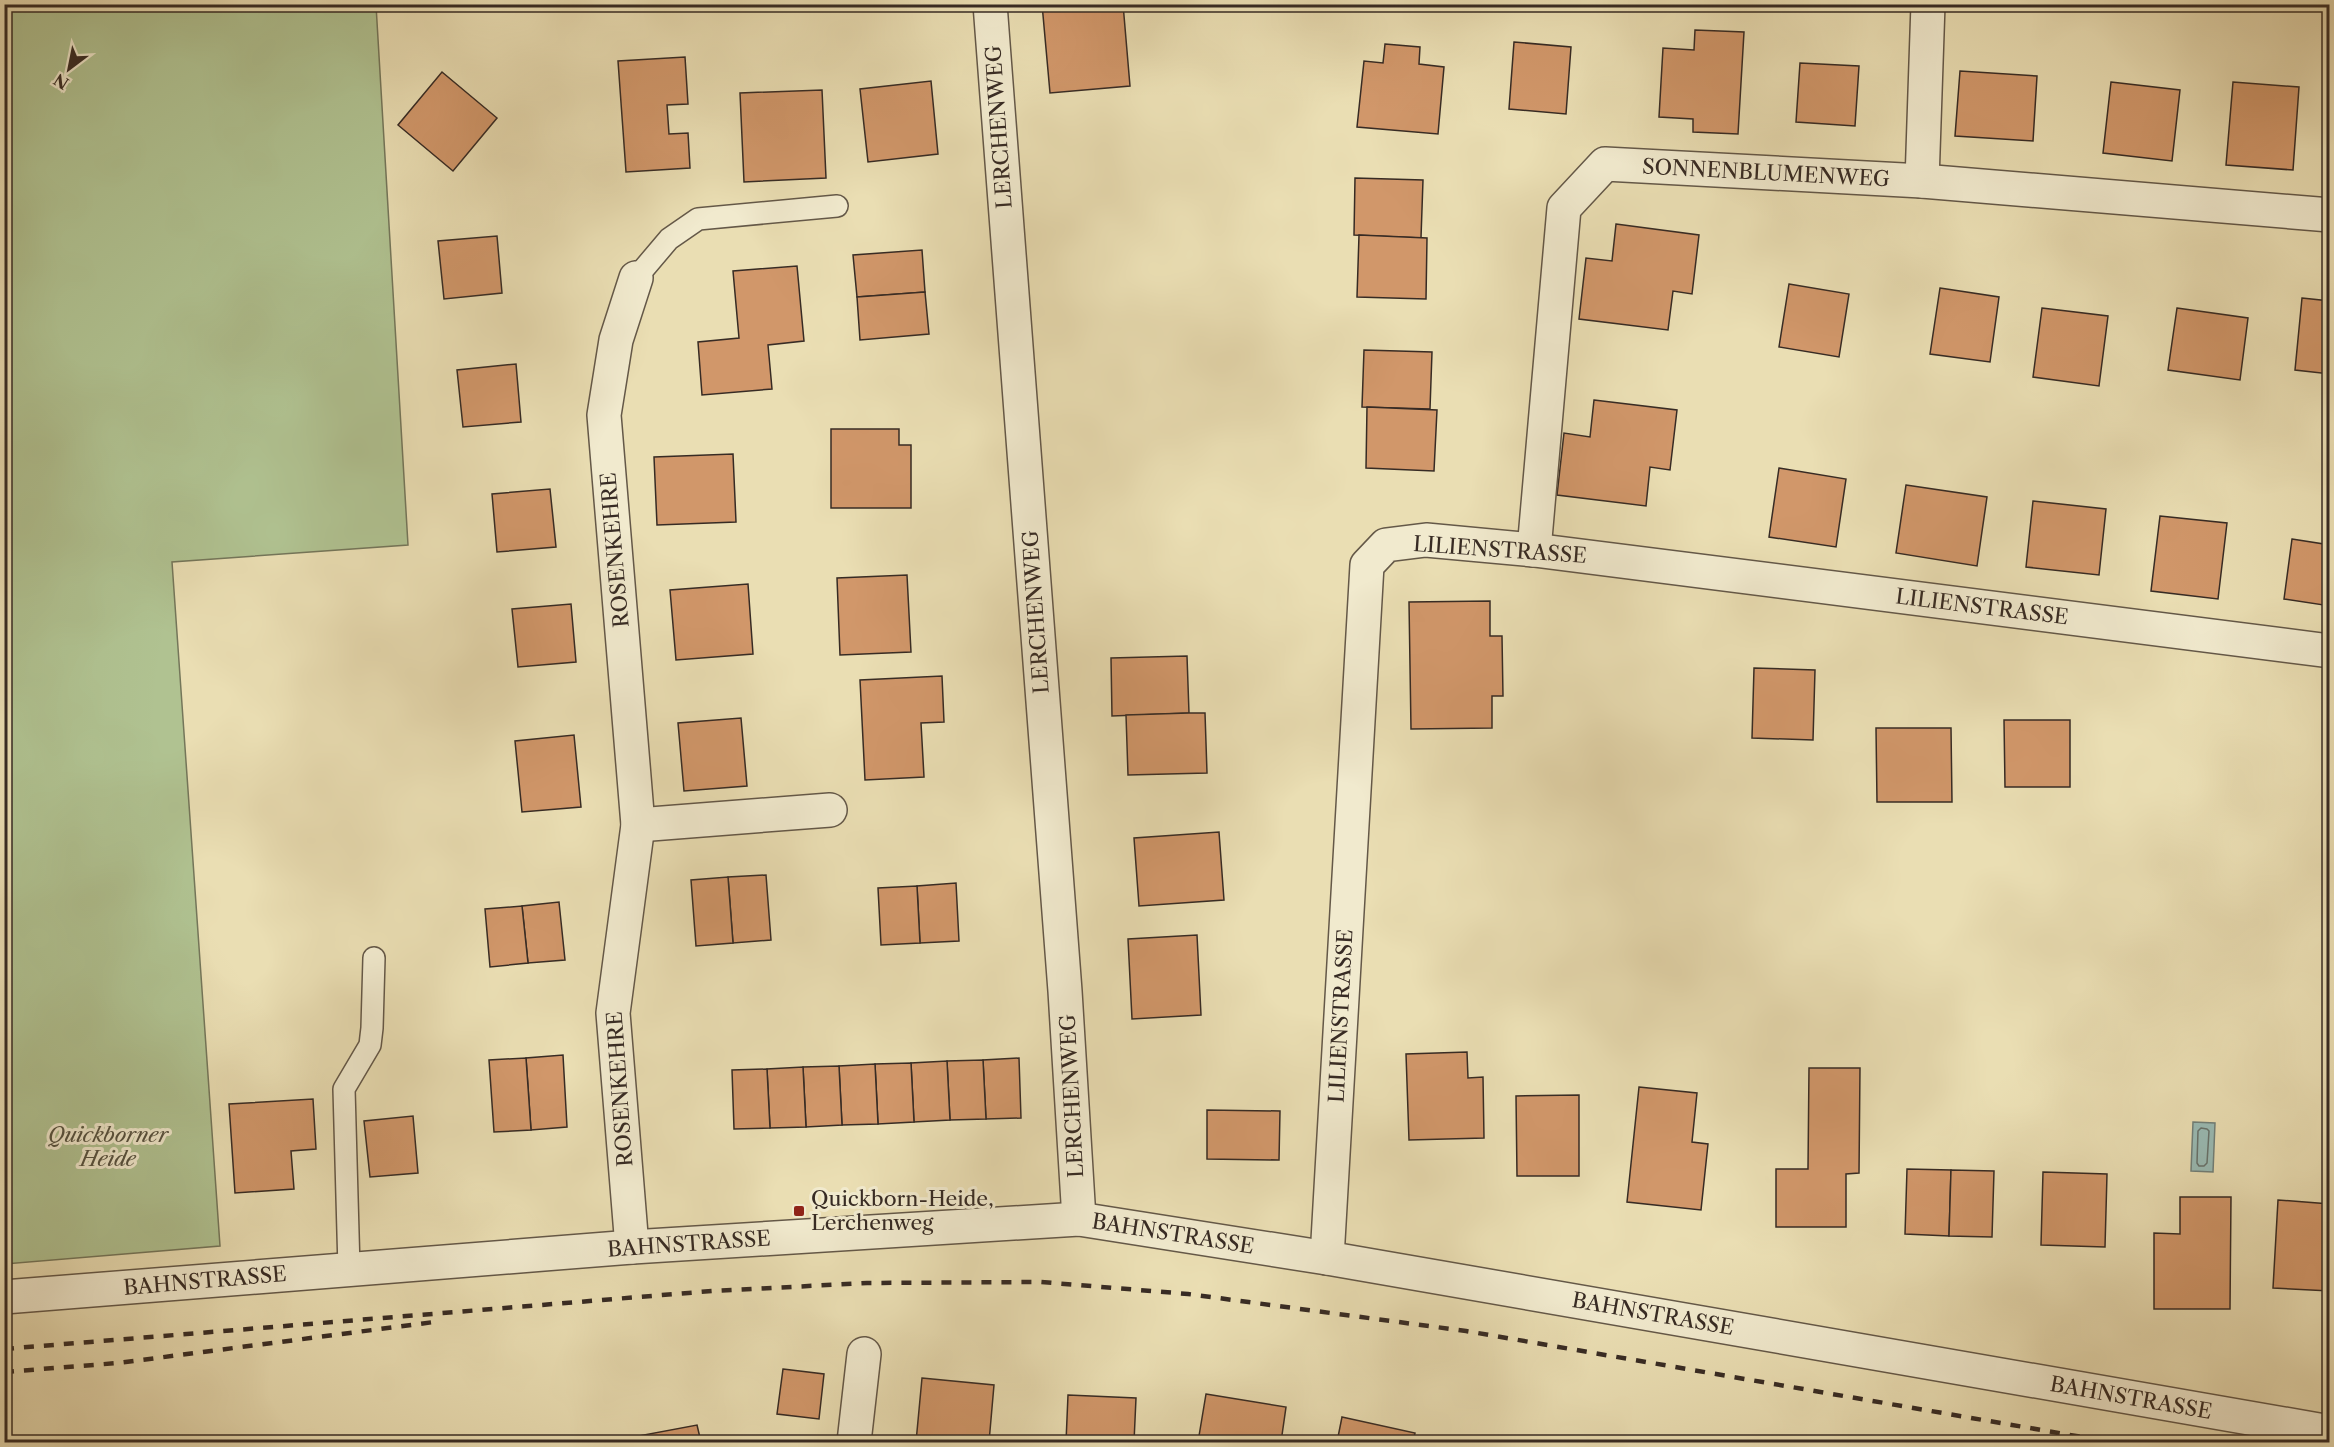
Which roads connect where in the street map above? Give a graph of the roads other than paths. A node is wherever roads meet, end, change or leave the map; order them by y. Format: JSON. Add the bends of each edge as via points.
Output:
{"nodes":[{"id":1,"x":990,"y":4,"type":"edge"},
{"id":2,"x":1928,"y":4,"type":"edge"},
{"id":3,"x":1922,"y":182,"type":"junction"},
{"id":4,"x":837,"y":206,"type":"dead end"},
{"id":5,"x":2330,"y":215,"type":"edge"},
{"id":6,"x":636,"y":278,"type":"joint"},
{"id":7,"x":1534,"y":550,"type":"junction"},
{"id":8,"x":2330,"y":651,"type":"edge"},
{"id":9,"x":830,"y":810,"type":"dead end"},
{"id":10,"x":638,"y":825,"type":"junction"},
{"id":11,"x":374,"y":958,"type":"dead end"},
{"id":12,"x":1079,"y":1219,"type":"junction"},
{"id":13,"x":632,"y":1247,"type":"junction"},
{"id":14,"x":1327,"y":1258,"type":"junction"},
{"id":15,"x":349,"y":1269,"type":"junction"},
{"id":16,"x":4,"y":1297,"type":"edge"},
{"id":17,"x":864,"y":1354,"type":"dead end"},
{"id":18,"x":2330,"y":1432,"type":"edge"},
{"id":19,"x":854,"y":1443,"type":"edge"}],
"edges":[{"from":1,"to":12,"type":"street","name":"LERCHENWEG"},
{"from":2,"to":3,"type":"street"},
{"from":3,"to":5,"type":"street","name":"SONNENBLUMENWEG"},
{"from":3,"to":7,"type":"street","name":"SONNENBLUMENWEG","via":[[1605,164],[1564,208]]},
{"from":4,"to":6,"type":"lane","via":[[698,219],[669,239]]},
{"from":6,"to":10,"type":"street","name":"ROSENKEHRE","via":[[616,340],[604,415]]},
{"from":7,"to":8,"type":"street","name":"LILIENSTRASSE"},
{"from":7,"to":14,"type":"street","name":"LILIENSTRASSE","via":[[1426,540],[1386,544],[1367,565]]},
{"from":9,"to":10,"type":"street"},
{"from":10,"to":13,"type":"street","name":"ROSENKEHRE","via":[[613,1013]]},
{"from":11,"to":15,"type":"lane","via":[[370,1045],[344,1089]]},
{"from":12,"to":13,"type":"street","name":"BAHNSTRASSE"},
{"from":12,"to":14,"type":"street","name":"BAHNSTRASSE"},
{"from":13,"to":15,"type":"street","name":"BAHNSTRASSE"},
{"from":14,"to":18,"type":"street","name":"BAHNSTRASSE"},
{"from":15,"to":16,"type":"street","name":"BAHNSTRASSE"},
{"from":17,"to":19,"type":"street"}]}
